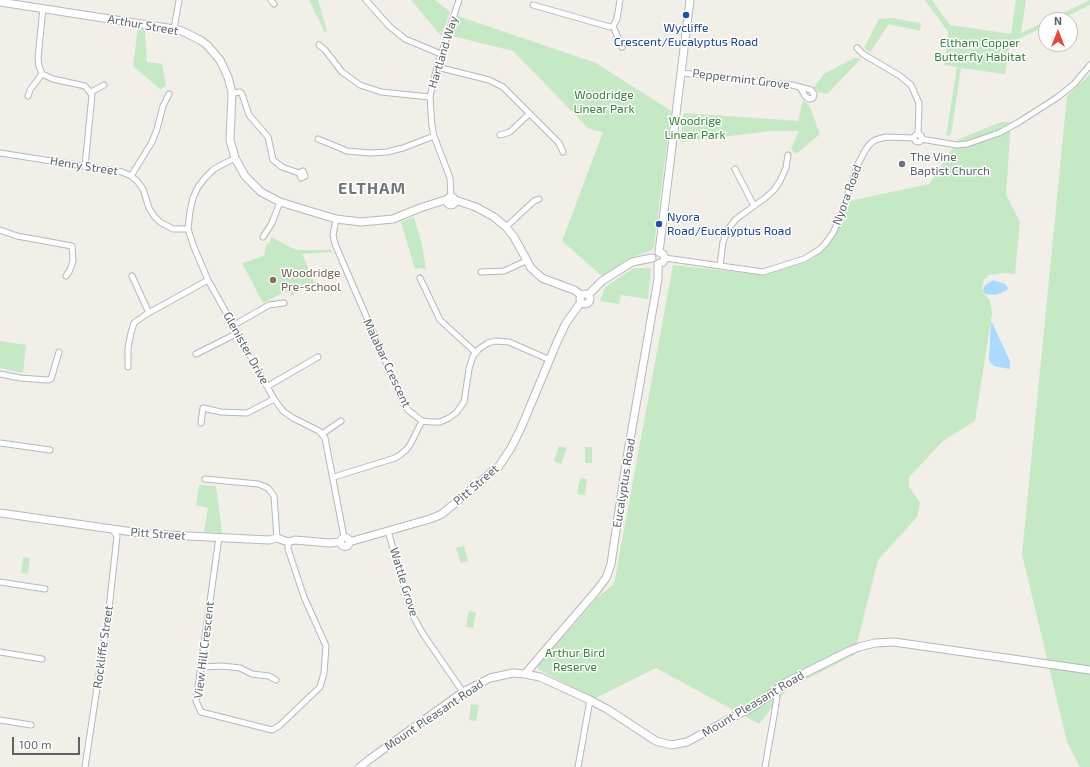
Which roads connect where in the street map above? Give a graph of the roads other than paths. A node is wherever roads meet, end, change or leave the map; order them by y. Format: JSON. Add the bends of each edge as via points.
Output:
{"nodes":[{"id":1,"x":179,"y":0,"type":"edge"},
{"id":2,"x":366,"y":0,"type":"edge"},
{"id":3,"x":459,"y":0,"type":"edge"},
{"id":4,"x":620,"y":0,"type":"edge"},
{"id":5,"x":690,"y":0,"type":"edge"},
{"id":6,"x":0,"y":2,"type":"edge"},
{"id":7,"x":533,"y":5,"type":"dead end"},
{"id":8,"x":43,"y":8,"type":"junction"},
{"id":9,"x":613,"y":26,"type":"junction"},
{"id":10,"x":174,"y":29,"type":"junction"},
{"id":11,"x":319,"y":45,"type":"dead end"},
{"id":12,"x":622,"y":47,"type":"dead end"},
{"id":13,"x":857,"y":48,"type":"dead end"},
{"id":14,"x":441,"y":54,"type":"junction"},
{"id":15,"x":1090,"y":66,"type":"edge"},
{"id":16,"x":437,"y":67,"type":"junction"},
{"id":17,"x":682,"y":72,"type":"junction"},
{"id":18,"x":42,"y":74,"type":"junction"},
{"id":19,"x":104,"y":84,"type":"dead end"},
{"id":20,"x":800,"y":87,"type":"dead end"},
{"id":21,"x":91,"y":92,"type":"junction"},
{"id":22,"x":232,"y":93,"type":"junction"},
{"id":23,"x":169,"y":94,"type":"dead end"},
{"id":24,"x":28,"y":96,"type":"dead end"},
{"id":25,"x":430,"y":97,"type":"junction"},
{"id":26,"x":529,"y":114,"type":"junction"},
{"id":27,"x":500,"y":135,"type":"dead end"},
{"id":28,"x":434,"y":136,"type":"junction"},
{"id":29,"x":918,"y":137,"type":"junction"},
{"id":30,"x":318,"y":139,"type":"dead end"},
{"id":31,"x":563,"y":152,"type":"dead end"},
{"id":32,"x":0,"y":153,"type":"edge"},
{"id":33,"x":788,"y":155,"type":"dead end"},
{"id":34,"x":235,"y":158,"type":"junction"},
{"id":35,"x":85,"y":166,"type":"junction"},
{"id":36,"x":735,"y":169,"type":"dead end"},
{"id":37,"x":299,"y":173,"type":"dead end"},
{"id":38,"x":131,"y":176,"type":"junction"},
{"id":39,"x":539,"y":199,"type":"dead end"},
{"id":40,"x":452,"y":200,"type":"junction"},
{"id":41,"x":280,"y":202,"type":"junction"},
{"id":42,"x":754,"y":206,"type":"junction"},
{"id":43,"x":336,"y":219,"type":"junction"},
{"id":44,"x":506,"y":227,"type":"junction"},
{"id":45,"x":188,"y":229,"type":"junction"},
{"id":46,"x":0,"y":230,"type":"edge"},
{"id":47,"x":263,"y":237,"type":"dead end"},
{"id":48,"x":659,"y":252,"type":"junction"},
{"id":49,"x":652,"y":258,"type":"junction"},
{"id":50,"x":665,"y":258,"type":"junction"},
{"id":51,"x":526,"y":260,"type":"junction"},
{"id":52,"x":658,"y":264,"type":"junction"},
{"id":53,"x":720,"y":266,"type":"junction"},
{"id":54,"x":481,"y":272,"type":"dead end"},
{"id":55,"x":66,"y":276,"type":"dead end"},
{"id":56,"x":132,"y":276,"type":"dead end"},
{"id":57,"x":420,"y":278,"type":"dead end"},
{"id":58,"x":208,"y":280,"type":"junction"},
{"id":59,"x":583,"y":298,"type":"junction"},
{"id":60,"x":284,"y":303,"type":"dead end"},
{"id":61,"x":149,"y":313,"type":"junction"},
{"id":62,"x":234,"y":325,"type":"junction"},
{"id":63,"x":238,"y":333,"type":"junction"},
{"id":64,"x":59,"y":352,"type":"dead end"},
{"id":65,"x":475,"y":352,"type":"junction"},
{"id":66,"x":196,"y":354,"type":"dead end"},
{"id":67,"x":318,"y":357,"type":"dead end"},
{"id":68,"x":550,"y":360,"type":"junction"},
{"id":69,"x":128,"y":367,"type":"dead end"},
{"id":70,"x":0,"y":374,"type":"edge"},
{"id":71,"x":268,"y":386,"type":"junction"},
{"id":72,"x":274,"y":399,"type":"junction"},
{"id":73,"x":341,"y":421,"type":"dead end"},
{"id":74,"x":422,"y":421,"type":"junction"},
{"id":75,"x":201,"y":423,"type":"dead end"},
{"id":76,"x":322,"y":434,"type":"junction"},
{"id":77,"x":0,"y":443,"type":"edge"},
{"id":78,"x":50,"y":450,"type":"dead end"},
{"id":79,"x":334,"y":477,"type":"junction"},
{"id":80,"x":205,"y":479,"type":"dead end"},
{"id":81,"x":0,"y":513,"type":"edge"},
{"id":82,"x":112,"y":529,"type":"junction"},
{"id":83,"x":388,"y":531,"type":"junction"},
{"id":84,"x":219,"y":537,"type":"junction"},
{"id":85,"x":277,"y":538,"type":"junction"},
{"id":86,"x":345,"y":540,"type":"junction"},
{"id":87,"x":288,"y":542,"type":"junction"},
{"id":88,"x":0,"y":582,"type":"edge"},
{"id":89,"x":45,"y":589,"type":"dead end"},
{"id":90,"x":0,"y":652,"type":"edge"},
{"id":91,"x":42,"y":659,"type":"dead end"},
{"id":92,"x":201,"y":667,"type":"junction"},
{"id":93,"x":1090,"y":670,"type":"edge"},
{"id":94,"x":525,"y":674,"type":"junction"},
{"id":95,"x":276,"y":680,"type":"dead end"},
{"id":96,"x":773,"y":691,"type":"junction"},
{"id":97,"x":463,"y":692,"type":"junction"},
{"id":98,"x":590,"y":700,"type":"junction"},
{"id":99,"x":0,"y":720,"type":"edge"},
{"id":100,"x":30,"y":725,"type":"dead end"},
{"id":101,"x":86,"y":767,"type":"edge"},
{"id":102,"x":360,"y":767,"type":"edge"},
{"id":103,"x":578,"y":767,"type":"edge"},
{"id":104,"x":765,"y":767,"type":"edge"}],
"edges":[{"from":1,"to":10,"type":"street"},
{"from":2,"to":14,"type":"street","via":[[388,26],[405,39]]},
{"from":3,"to":14,"type":"street","name":"Hartland Way"},
{"from":4,"to":9,"type":"street","via":[[617,19]]},
{"from":5,"to":17,"type":"street"},
{"from":6,"to":8,"type":"street","name":"Arthur Street"},
{"from":7,"to":9,"type":"street","via":[[606,27]]},
{"from":8,"to":10,"type":"street","name":"Arthur Street"},
{"from":8,"to":18,"type":"street","via":[[38,58]]},
{"from":9,"to":12,"type":"street"},
{"from":10,"to":22,"type":"street","name":"Arthur Street","via":[[200,40],[214,52],[224,69]]},
{"from":11,"to":25,"type":"street","via":[[342,72],[360,85],[381,92]]},
{"from":13,"to":29,"type":"street","via":[[911,85],[919,103]]},
{"from":14,"to":16,"type":"street","name":"Hartland Way"},
{"from":15,"to":29,"type":"street","name":"Nyora Road","via":[[1058,97],[999,133],[957,145]]},
{"from":16,"to":25,"type":"street","name":"Hartland Way"},
{"from":16,"to":26,"type":"street","via":[[497,83]]},
{"from":17,"to":20,"type":"street","name":"Peppermint Grove"},
{"from":17,"to":48,"type":"street"},
{"from":18,"to":21,"type":"street","via":[[82,85]]},
{"from":18,"to":24,"type":"street"},
{"from":19,"to":21,"type":"street"},
{"from":21,"to":35,"type":"street"},
{"from":22,"to":34,"type":"street","name":"Arthur Street","via":[[230,140]]},
{"from":22,"to":37,"type":"street","via":[[242,94],[249,115],[268,137],[273,160],[282,167]]},
{"from":23,"to":38,"type":"street","via":[[152,142]]},
{"from":25,"to":28,"type":"street","name":"Hartland Way"},
{"from":26,"to":27,"type":"street","via":[[510,132]]},
{"from":26,"to":31,"type":"street","via":[[559,143]]},
{"from":28,"to":30,"type":"street","via":[[403,148],[370,153],[347,151]]},
{"from":28,"to":40,"type":"street","name":"Hartland Way","via":[[450,178]]},
{"from":29,"to":53,"type":"street","name":"Nyora Road","via":[[881,138],[866,149],[835,228],[825,244],[811,255],[763,272]]},
{"from":32,"to":35,"type":"street","name":"Henry Street"},
{"from":33,"to":42,"type":"street","via":[[780,181]]},
{"from":34,"to":41,"type":"street","name":"Arthur Street","via":[[253,185]]},
{"from":34,"to":45,"type":"street","name":"Glenister Drive","via":[[214,169],[198,187],[193,198]]},
{"from":35,"to":38,"type":"street","name":"Henry Street"},
{"from":36,"to":42,"type":"street"},
{"from":38,"to":45,"type":"street","name":"Henry Street","via":[[143,189],[149,208],[160,222],[173,229]]},
{"from":39,"to":44,"type":"street"},
{"from":40,"to":43,"type":"street","name":"Arthur Street","via":[[380,221]]},
{"from":40,"to":44,"type":"street","name":"Arthur Street","via":[[469,204]]},
{"from":41,"to":43,"type":"street","name":"Arthur Street"},
{"from":41,"to":47,"type":"street"},
{"from":42,"to":53,"type":"street","via":[[736,219],[728,229],[723,242]]},
{"from":43,"to":74,"type":"street","name":"Malabar Crescent","via":[[333,235],[335,244],[404,404]]},
{"from":44,"to":51,"type":"street","name":"Arthur Street"},
{"from":45,"to":58,"type":"street","name":"Glenister Drive"},
{"from":46,"to":55,"type":"street","via":[[17,236],[72,246],[72,261]]},
{"from":48,"to":49,"type":"street"},
{"from":48,"to":50,"type":"street"},
{"from":49,"to":52,"type":"street"},
{"from":49,"to":59,"type":"street","name":"Pitt Street","via":[[632,262],[602,281]]},
{"from":50,"to":52,"type":"street"},
{"from":50,"to":53,"type":"street","name":"Nyora Road"},
{"from":51,"to":54,"type":"street","via":[[504,271]]},
{"from":51,"to":59,"type":"street","name":"Arthur Street","via":[[542,278],[574,290]]},
{"from":52,"to":94,"type":"street","name":"Eucalyptus Road","via":[[658,279],[611,564],[606,578],[597,590]]},
{"from":56,"to":61,"type":"street"},
{"from":57,"to":65,"type":"street","via":[[440,320]]},
{"from":58,"to":61,"type":"street"},
{"from":58,"to":62,"type":"street","name":"Glenister Drive"},
{"from":59,"to":68,"type":"street","name":"Pitt Street","via":[[566,323]]},
{"from":60,"to":62,"type":"street","via":[[269,305]]},
{"from":61,"to":69,"type":"street","via":[[134,323],[128,348]]},
{"from":62,"to":63,"type":"street","name":"Glenister Drive"},
{"from":63,"to":66,"type":"street"},
{"from":63,"to":71,"type":"street","name":"Glenister Drive"},
{"from":64,"to":70,"type":"street","via":[[51,379],[20,378]]},
{"from":65,"to":68,"type":"street","via":[[488,343],[502,341]]},
{"from":65,"to":74,"type":"street","via":[[461,407],[440,422]]},
{"from":67,"to":71,"type":"street"},
{"from":68,"to":83,"type":"street","name":"Pitt Street","via":[[515,442],[499,466],[442,514]]},
{"from":71,"to":72,"type":"street","name":"Glenister Drive"},
{"from":72,"to":75,"type":"street","via":[[247,413],[203,408]]},
{"from":72,"to":76,"type":"street","name":"Glenister Drive","via":[[283,411]]},
{"from":73,"to":76,"type":"street"},
{"from":74,"to":79,"type":"street","via":[[410,445],[400,455]]},
{"from":76,"to":79,"type":"street","via":[[327,443]]},
{"from":77,"to":78,"type":"street"},
{"from":79,"to":86,"type":"street"},
{"from":80,"to":85,"type":"street","via":[[258,484],[268,488],[274,496]]},
{"from":81,"to":82,"type":"street","name":"Pitt Street"},
{"from":82,"to":84,"type":"street","name":"Pitt Street","via":[[147,534]]},
{"from":82,"to":101,"type":"street","name":"Rockliffe Street","via":[[117,536]]},
{"from":83,"to":86,"type":"street","name":"Pitt Street"},
{"from":83,"to":97,"type":"street","name":"Wattle Grove","via":[[413,616]]},
{"from":84,"to":85,"type":"street","name":"Pitt Street","via":[[269,540]]},
{"from":84,"to":92,"type":"street","name":"View Hill Crescent"},
{"from":85,"to":87,"type":"street","name":"Pitt Street"},
{"from":86,"to":87,"type":"street","name":"Pitt Street","via":[[329,543],[295,540]]},
{"from":87,"to":92,"type":"street","name":"View Hill Crescent","via":[[304,597],[326,646],[320,687],[272,730],[200,712],[196,701]]},
{"from":88,"to":89,"type":"street"},
{"from":90,"to":91,"type":"street"},
{"from":92,"to":95,"type":"street","via":[[240,668]]},
{"from":93,"to":96,"type":"street","name":"Mount Pleasant Road","via":[[885,642],[867,644],[854,649]]},
{"from":94,"to":97,"type":"street","name":"Mount Pleasant Road","via":[[513,673],[490,678]]},
{"from":94,"to":98,"type":"street","name":"Mount Pleasant Road","via":[[540,677]]},
{"from":96,"to":98,"type":"street","name":"Mount Pleasant Road","via":[[753,707],[687,742],[671,745],[656,742]]},
{"from":96,"to":104,"type":"street","via":[[776,696],[775,710]]},
{"from":97,"to":102,"type":"street","name":"Mount Pleasant Road"},
{"from":98,"to":103,"type":"street"},
{"from":99,"to":100,"type":"street"}]}
